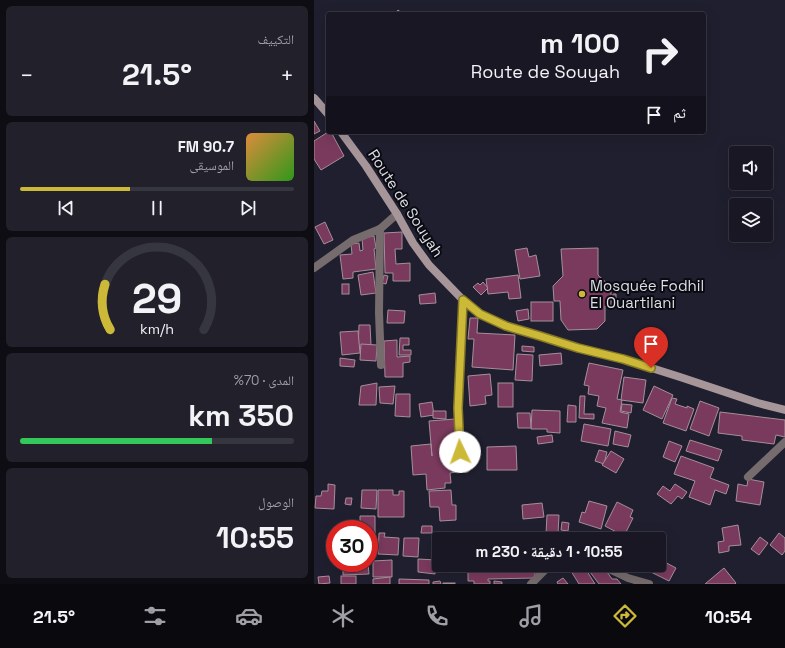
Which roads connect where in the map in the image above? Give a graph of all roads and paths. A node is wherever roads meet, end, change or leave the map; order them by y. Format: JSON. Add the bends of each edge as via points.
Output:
{"nodes":[{"id":1,"x":314,"y":98,"type":"edge"},
{"id":2,"x":326,"y":112,"type":"edge"},
{"id":3,"x":342,"y":134,"type":"edge"},
{"id":4,"x":397,"y":214,"type":"junction"},
{"id":5,"x":380,"y":229,"type":"junction"},
{"id":6,"x":314,"y":268,"type":"edge"},
{"id":7,"x":463,"y":300,"type":"junction"},
{"id":8,"x":381,"y":365,"type":"dead end"},
{"id":9,"x":785,"y":410,"type":"edge"},
{"id":10,"x":785,"y":442,"type":"edge"},
{"id":11,"x":466,"y":469,"type":"dead end"},
{"id":12,"x":748,"y":477,"type":"dead end"},
{"id":13,"x":544,"y":572,"type":"edge"},
{"id":14,"x":616,"y":572,"type":"edge"},
{"id":15,"x":531,"y":584,"type":"edge"},
{"id":16,"x":649,"y":584,"type":"edge"}],
"edges":[{"from":1,"to":2,"type":"main road"},
{"from":3,"to":4,"type":"main road","name":"Route de Souyah"},
{"from":4,"to":5,"type":"street"},
{"from":4,"to":7,"type":"main road","name":"Route de Souyah","via":[[429,266]]},
{"from":5,"to":6,"type":"street","via":[[353,240]]},
{"from":5,"to":8,"type":"street","via":[[378,313]]},
{"from":7,"to":9,"type":"main road","name":"Route de Souyah","via":[[480,314],[506,326],[630,361]]},
{"from":7,"to":11,"type":"street","via":[[458,408],[460,452]]},
{"from":10,"to":12,"type":"street"},
{"from":13,"to":15,"type":"street"},
{"from":14,"to":16,"type":"street"}]}
